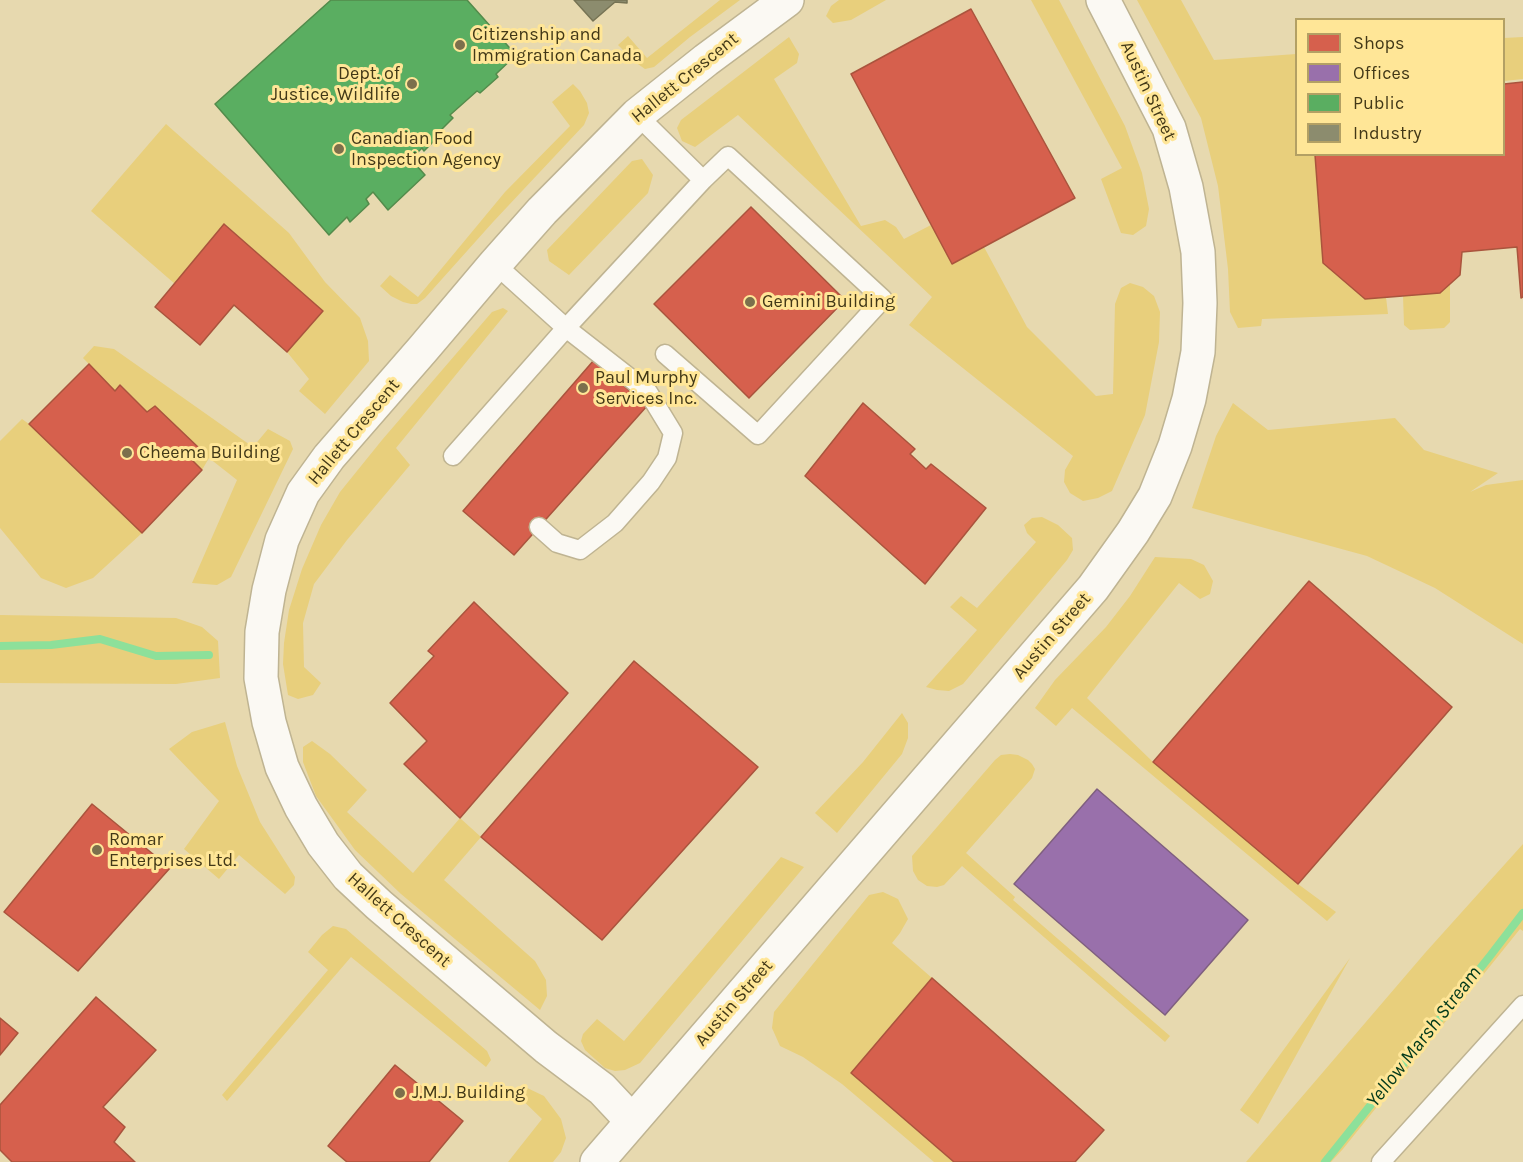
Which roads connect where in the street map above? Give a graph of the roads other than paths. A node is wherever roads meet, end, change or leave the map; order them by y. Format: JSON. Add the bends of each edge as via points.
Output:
{"nodes":[{"id":1,"x":787,"y":0,"type":"edge"},
{"id":2,"x":1103,"y":0,"type":"edge"},
{"id":3,"x":637,"y":115,"type":"junction"},
{"id":4,"x":703,"y":180,"type":"junction"},
{"id":5,"x":495,"y":264,"type":"junction"},
{"id":6,"x":566,"y":328,"type":"junction"},
{"id":7,"x":665,"y":354,"type":"dead end"},
{"id":8,"x":453,"y":456,"type":"dead end"},
{"id":9,"x":539,"y":527,"type":"dead end"},
{"id":10,"x":1523,"y":1005,"type":"edge"},
{"id":11,"x":632,"y":1121,"type":"junction"},
{"id":12,"x":597,"y":1162,"type":"edge"},
{"id":13,"x":1381,"y":1162,"type":"edge"}],
"edges":[{"from":1,"to":3,"type":"street","name":"Hallett Crescent"},
{"from":2,"to":11,"type":"street","name":"Austin Street","via":[[1169,128],[1186,187],[1197,252],[1198,352],[1189,399],[1155,496],[1093,588]]},
{"from":3,"to":4,"type":"lane"},
{"from":3,"to":5,"type":"street","name":"Hallett Crescent"},
{"from":4,"to":6,"type":"lane"},
{"from":4,"to":7,"type":"lane","via":[[728,156],[883,299],[758,435]]},
{"from":5,"to":6,"type":"lane"},
{"from":5,"to":11,"type":"street","name":"Hallett Crescent","via":[[329,456],[303,493],[282,540],[268,590],[261,678],[282,767],[322,844],[348,876],[540,1042],[602,1089]]},
{"from":6,"to":8,"type":"lane"},
{"from":6,"to":9,"type":"lane","via":[[648,392],[673,433],[667,458],[651,482],[615,523],[580,550],[557,543]]},
{"from":10,"to":13,"type":"lane"},
{"from":11,"to":12,"type":"street","name":"Austin Street"}]}
